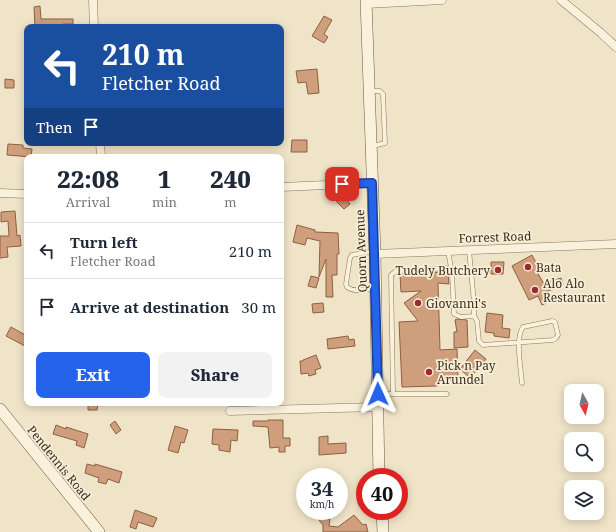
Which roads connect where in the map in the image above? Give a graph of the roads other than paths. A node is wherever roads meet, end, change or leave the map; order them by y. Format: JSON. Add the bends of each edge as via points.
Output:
{"nodes":[{"id":1,"x":93,"y":0,"type":"edge"},
{"id":2,"x":442,"y":0,"type":"edge"},
{"id":3,"x":561,"y":0,"type":"edge"},
{"id":4,"x":366,"y":2,"type":"edge"},
{"id":5,"x":94,"y":24,"type":"edge"},
{"id":6,"x":616,"y":47,"type":"edge"},
{"id":7,"x":372,"y":183,"type":"junction"},
{"id":8,"x":284,"y":187,"type":"edge"},
{"id":9,"x":0,"y":193,"type":"edge"},
{"id":10,"x":24,"y":194,"type":"edge"},
{"id":11,"x":616,"y":244,"type":"edge"},
{"id":12,"x":469,"y":250,"type":"junction"},
{"id":13,"x":448,"y":251,"type":"junction"},
{"id":14,"x":375,"y":252,"type":"junction"},
{"id":15,"x":451,"y":268,"type":"junction"},
{"id":16,"x":375,"y":288,"type":"junction"},
{"id":17,"x":474,"y":316,"type":"junction"},
{"id":18,"x":519,"y":342,"type":"junction"},
{"id":19,"x":522,"y":383,"type":"dead end"},
{"id":20,"x":378,"y":394,"type":"junction"},
{"id":21,"x":393,"y":394,"type":"junction"},
{"id":22,"x":447,"y":394,"type":"dead end"},
{"id":23,"x":377,"y":407,"type":"junction"},
{"id":24,"x":0,"y":409,"type":"edge"},
{"id":25,"x":230,"y":411,"type":"dead end"},
{"id":26,"x":379,"y":468,"type":"edge"},
{"id":27,"x":382,"y":520,"type":"edge"},
{"id":28,"x":99,"y":532,"type":"edge"},
{"id":29,"x":383,"y":532,"type":"edge"}],
"edges":[{"from":1,"to":5,"type":"street"},
{"from":2,"to":4,"type":"street"},
{"from":3,"to":6,"type":"street"},
{"from":4,"to":7,"type":"street","name":"Quorn Avenue"},
{"from":7,"to":8,"type":"street"},
{"from":7,"to":14,"type":"street","name":"Quorn Avenue"},
{"from":9,"to":10,"type":"street"},
{"from":11,"to":12,"type":"street","name":"Forrest Road"},
{"from":12,"to":13,"type":"street","name":"Forrest Road"},
{"from":12,"to":17,"type":"lane"},
{"from":13,"to":14,"type":"street","name":"Forrest Road"},
{"from":13,"to":15,"type":"lane"},
{"from":14,"to":16,"type":"street","name":"Quorn Avenue"},
{"from":14,"to":16,"type":"lane","via":[[352,255],[346,284],[351,290],[356,291]]},
{"from":15,"to":17,"type":"lane","via":[[454,314],[461,317]]},
{"from":15,"to":21,"type":"lane","via":[[396,271],[391,275]]},
{"from":16,"to":20,"type":"street","name":"Quorn Avenue"},
{"from":17,"to":18,"type":"lane","via":[[479,341],[483,345]]},
{"from":18,"to":18,"type":"lane","via":[[553,340],[558,335],[555,322],[523,326]]},
{"from":18,"to":19,"type":"lane"},
{"from":20,"to":21,"type":"lane"},
{"from":20,"to":23,"type":"street","name":"Quorn Avenue"},
{"from":21,"to":22,"type":"lane"},
{"from":23,"to":25,"type":"street"},
{"from":23,"to":26,"type":"street","name":"Quorn Avenue"},
{"from":24,"to":28,"type":"street","name":"Pendennis Road"},
{"from":27,"to":29,"type":"street"}]}
